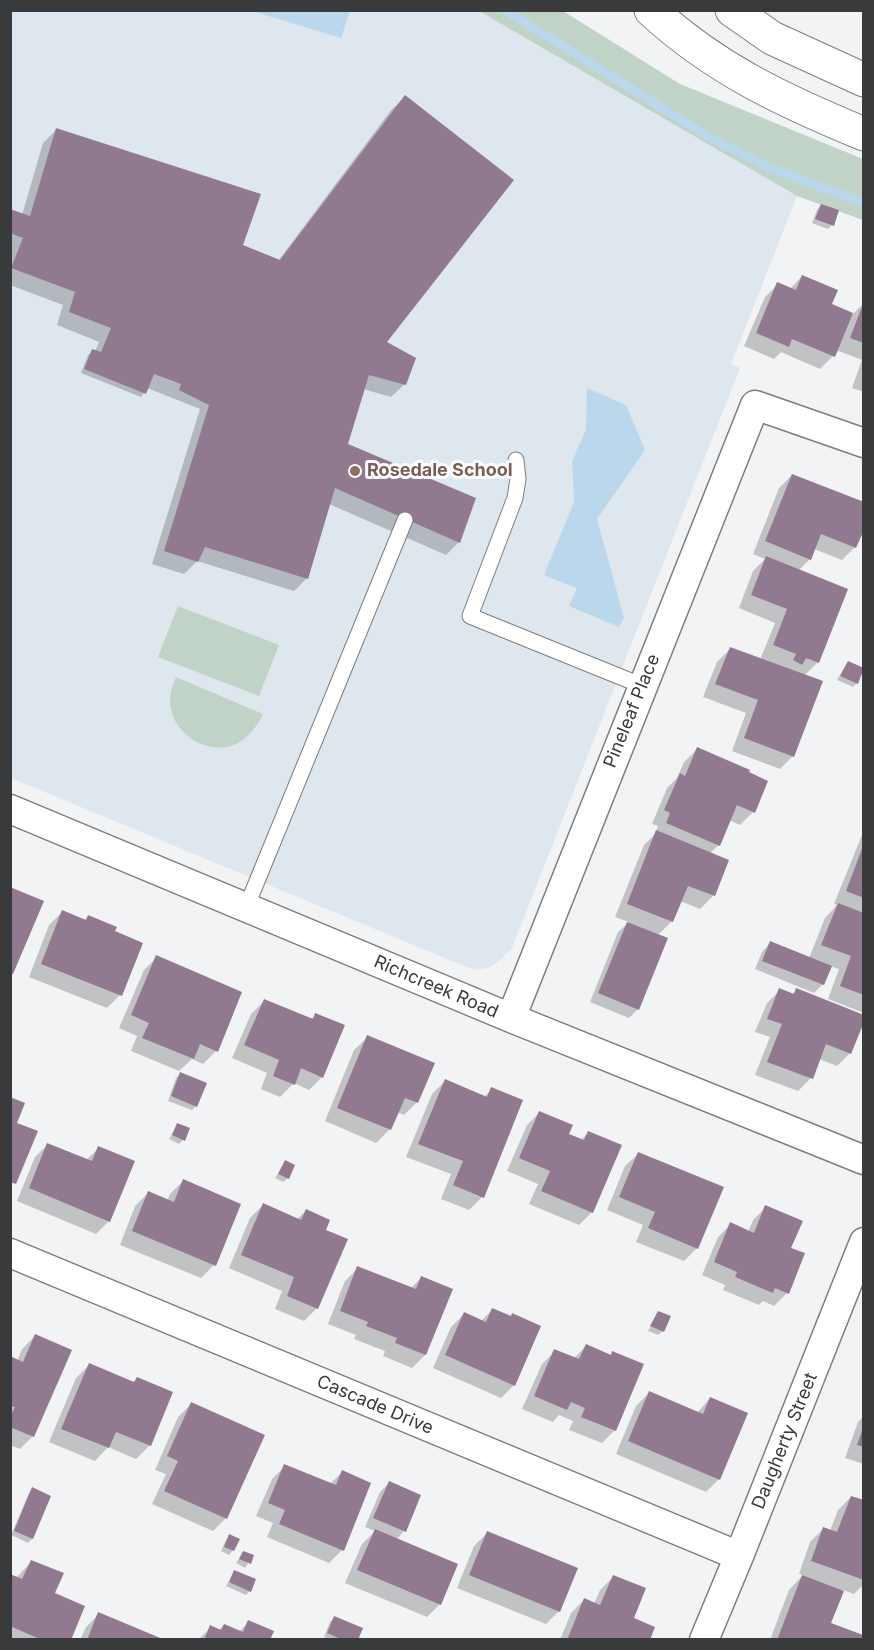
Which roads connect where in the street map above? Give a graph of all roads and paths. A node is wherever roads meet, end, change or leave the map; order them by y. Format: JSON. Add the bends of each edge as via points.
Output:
{"nodes":[{"id":1,"x":651,"y":10,"type":"edge"},
{"id":2,"x":743,"y":13,"type":"edge"},
{"id":3,"x":862,"y":81,"type":"edge"},
{"id":4,"x":864,"y":134,"type":"edge"},
{"id":5,"x":864,"y":443,"type":"edge"},
{"id":6,"x":516,"y":460,"type":"dead end"},
{"id":7,"x":405,"y":520,"type":"dead end"},
{"id":8,"x":643,"y":686,"type":"junction"},
{"id":9,"x":10,"y":809,"type":"edge"},
{"id":10,"x":246,"y":908,"type":"junction"},
{"id":11,"x":511,"y":1018,"type":"junction"},
{"id":12,"x":864,"y":1160,"type":"edge"},
{"id":13,"x":864,"y":1242,"type":"edge"},
{"id":14,"x":10,"y":1253,"type":"edge"},
{"id":15,"x":740,"y":1556,"type":"junction"},
{"id":16,"x":704,"y":1640,"type":"edge"}],
"edges":[{"from":1,"to":4,"type":"street","via":[[702,52],[744,79]]},
{"from":2,"to":3,"type":"street","via":[[772,38]]},
{"from":5,"to":8,"type":"street","name":"Pineleaf Place","via":[[755,405]]},
{"from":6,"to":8,"type":"lane","via":[[515,498],[470,616]]},
{"from":7,"to":10,"type":"lane"},
{"from":8,"to":11,"type":"street","name":"Pineleaf Place"},
{"from":9,"to":10,"type":"street","name":"Richcreek Road"},
{"from":10,"to":11,"type":"street","name":"Richcreek Road"},
{"from":11,"to":12,"type":"street","name":"Richcreek Road"},
{"from":13,"to":15,"type":"street","name":"Daugherty Street"},
{"from":14,"to":15,"type":"street","name":"Cascade Drive"},
{"from":15,"to":16,"type":"street","name":"Daugherty Street"}]}
